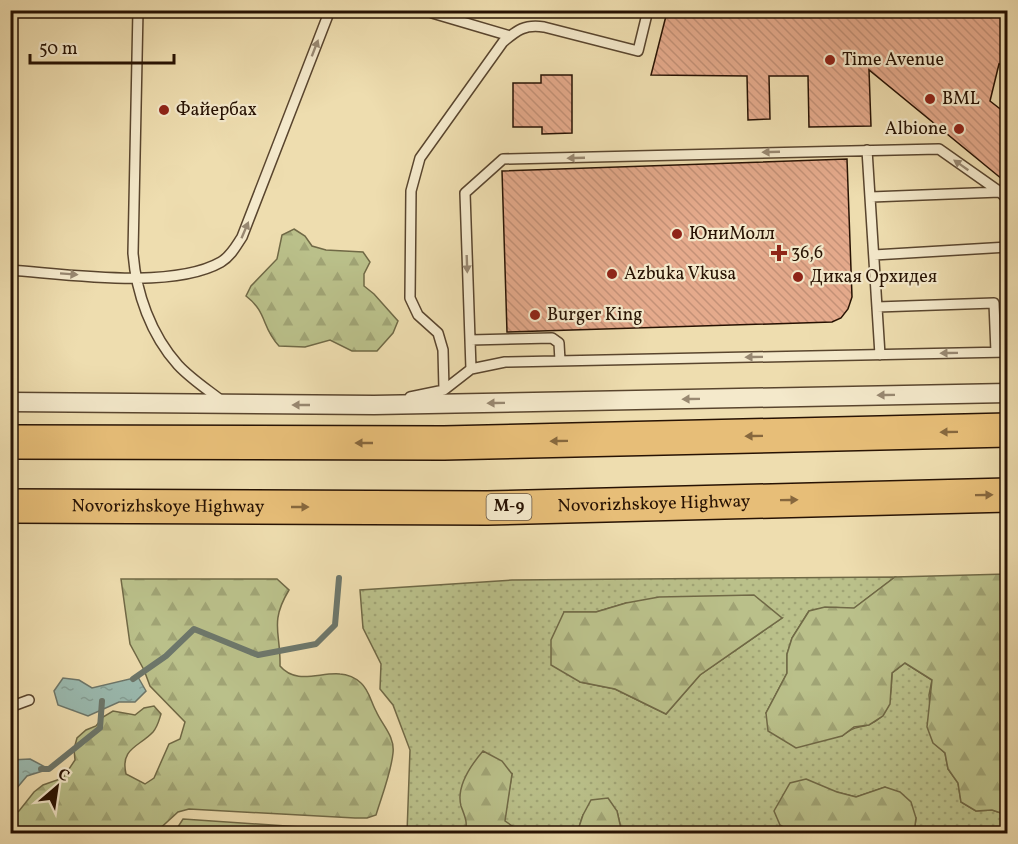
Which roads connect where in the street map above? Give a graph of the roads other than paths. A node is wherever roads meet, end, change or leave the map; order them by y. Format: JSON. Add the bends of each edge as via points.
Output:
{"nodes":[{"id":1,"x":138,"y":10,"type":"edge"},
{"id":2,"x":330,"y":10,"type":"edge"},
{"id":3,"x":431,"y":10,"type":"edge"},
{"id":4,"x":648,"y":10,"type":"edge"},
{"id":5,"x":510,"y":36,"type":"junction"},
{"id":6,"x":867,"y":150,"type":"junction"},
{"id":7,"x":1000,"y":192,"type":"junction"},
{"id":8,"x":871,"y":197,"type":"junction"},
{"id":9,"x":1008,"y":200,"type":"edge"},
{"id":10,"x":1008,"y":247,"type":"edge"},
{"id":11,"x":874,"y":255,"type":"junction"},
{"id":12,"x":10,"y":270,"type":"edge"},
{"id":13,"x":135,"y":279,"type":"junction"},
{"id":14,"x":877,"y":307,"type":"junction"},
{"id":15,"x":470,"y":340,"type":"junction"},
{"id":16,"x":996,"y":352,"type":"junction"},
{"id":17,"x":1008,"y":352,"type":"edge"},
{"id":18,"x":880,"y":355,"type":"junction"},
{"id":19,"x":560,"y":361,"type":"junction"},
{"id":20,"x":471,"y":369,"type":"junction"},
{"id":21,"x":444,"y":390,"type":"junction"},
{"id":22,"x":1008,"y":393,"type":"edge"},
{"id":23,"x":10,"y":402,"type":"edge"},
{"id":24,"x":226,"y":404,"type":"junction"},
{"id":25,"x":374,"y":405,"type":"junction"},
{"id":26,"x":1008,"y":430,"type":"edge"},
{"id":27,"x":10,"y":442,"type":"edge"},
{"id":28,"x":1008,"y":495,"type":"edge"},
{"id":29,"x":10,"y":506,"type":"edge"},
{"id":30,"x":29,"y":700,"type":"dead end"},
{"id":31,"x":10,"y":707,"type":"edge"}],
"edges":[{"from":1,"to":13,"type":"lane"},
{"from":13,"to":2,"type":"lane","one_way":true,"via":[[196,271],[220,262],[232,252],[242,237]]},
{"from":3,"to":5,"type":"lane"},
{"from":4,"to":5,"type":"lane","via":[[638,51],[536,26],[518,29]]},
{"from":5,"to":21,"type":"lane","via":[[420,158],[411,192],[410,298],[418,315],[438,333],[443,350]]},
{"from":7,"to":6,"type":"lane","one_way":true,"via":[[939,149]]},
{"from":6,"to":8,"type":"lane"},
{"from":6,"to":15,"type":"lane","one_way":true,"via":[[503,159],[465,193]]},
{"from":7,"to":8,"type":"lane"},
{"from":7,"to":9,"type":"lane"},
{"from":8,"to":11,"type":"lane"},
{"from":10,"to":11,"type":"lane"},
{"from":11,"to":14,"type":"lane"},
{"from":12,"to":13,"type":"lane","one_way":true},
{"from":13,"to":24,"type":"lane","via":[[158,337],[178,365]]},
{"from":14,"to":16,"type":"lane","via":[[994,303]]},
{"from":14,"to":18,"type":"lane"},
{"from":15,"to":19,"type":"lane","via":[[552,338],[559,343]]},
{"from":15,"to":20,"type":"lane"},
{"from":16,"to":17,"type":"lane"},
{"from":16,"to":18,"type":"lane","one_way":true},
{"from":18,"to":19,"type":"lane","one_way":true},
{"from":19,"to":20,"type":"lane","via":[[505,362]]},
{"from":20,"to":21,"type":"lane"},
{"from":21,"to":25,"type":"lane"},
{"from":22,"to":25,"type":"street","one_way":true},
{"from":23,"to":24,"type":"street"},
{"from":25,"to":24,"type":"street","one_way":true},
{"from":26,"to":27,"type":"highway","one_way":true,"via":[[444,443]]},
{"from":29,"to":28,"type":"highway","name":"Novorizhskoye Highway","number":"М-9","one_way":true,"via":[[487,507]]},
{"from":30,"to":31,"type":"lane"}]}
